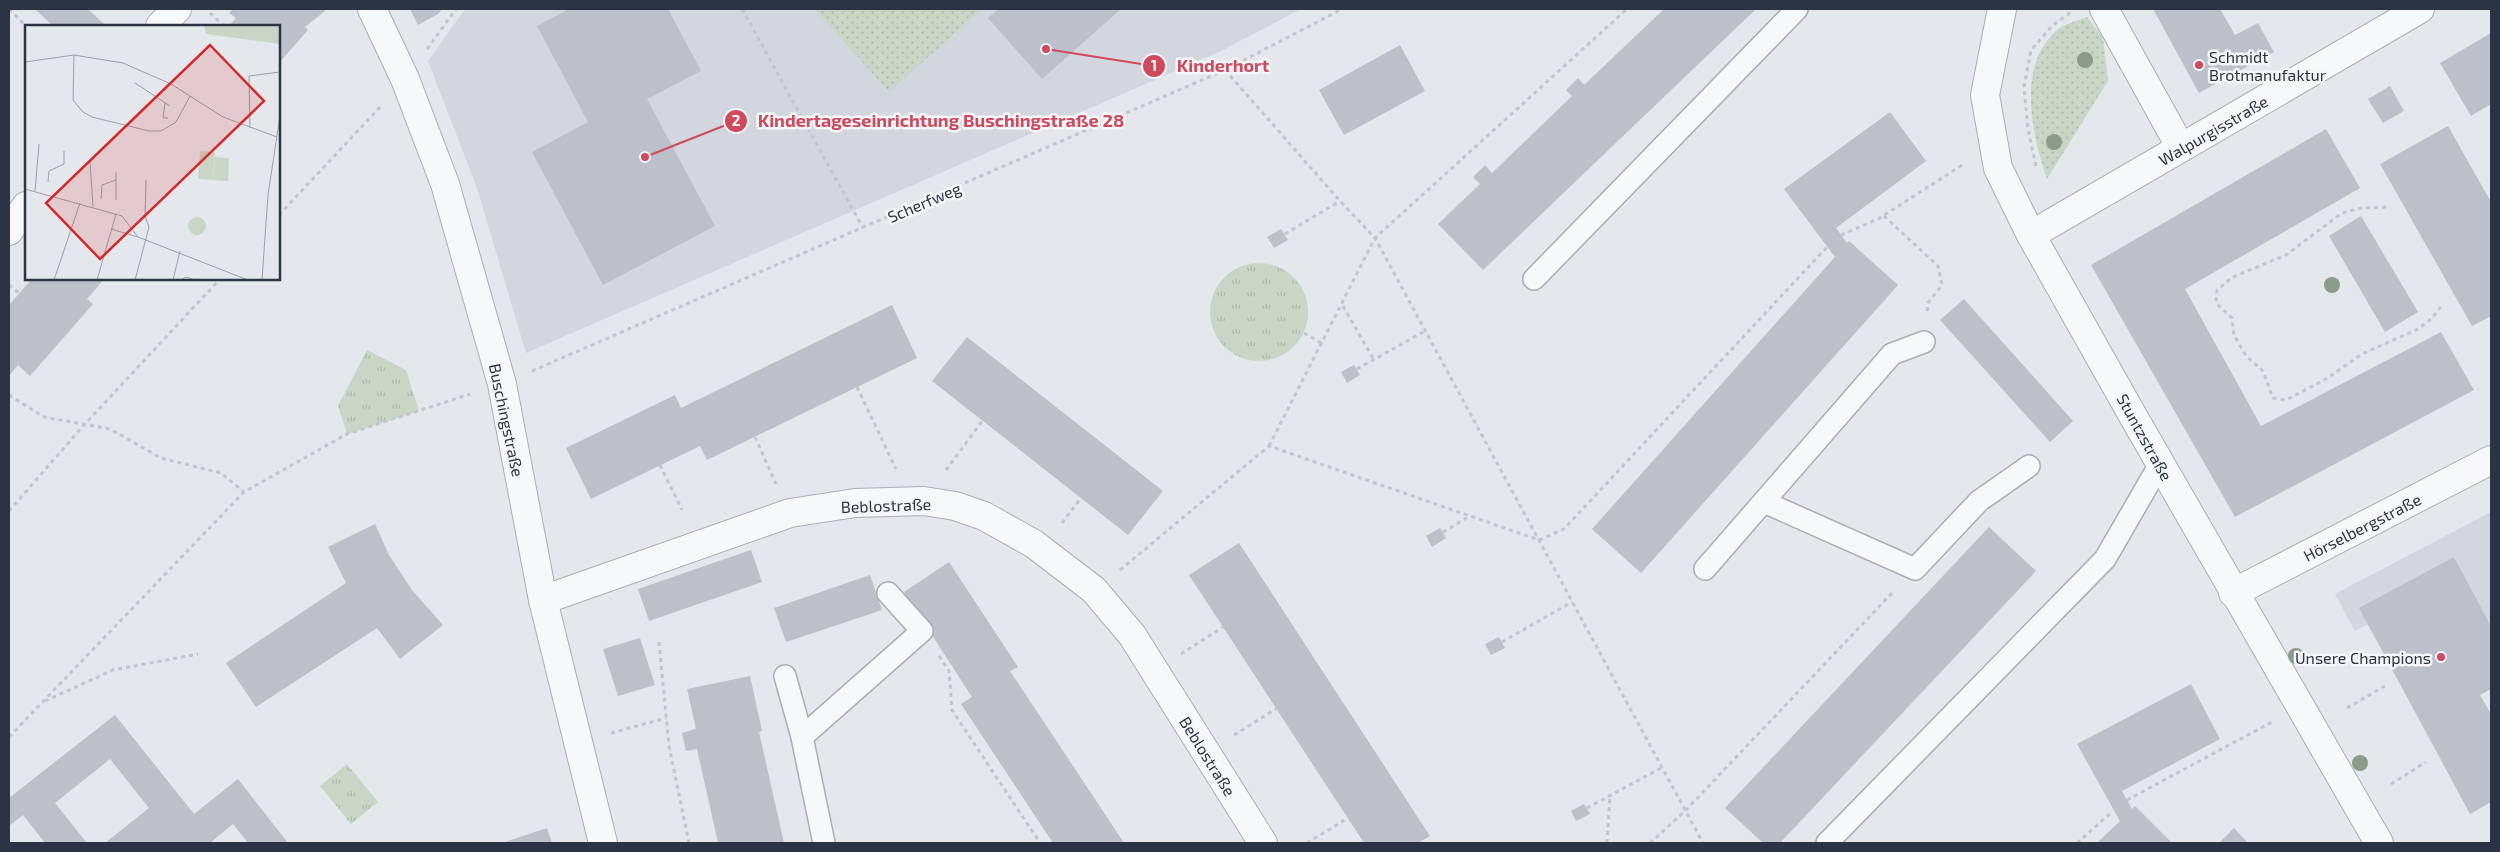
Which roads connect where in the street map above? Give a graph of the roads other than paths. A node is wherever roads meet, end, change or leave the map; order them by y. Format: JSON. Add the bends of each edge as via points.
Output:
{"nodes":[{"id":1,"x":177,"y":9,"type":"edge"},
{"id":2,"x":372,"y":9,"type":"edge"},
{"id":3,"x":1798,"y":9,"type":"edge"},
{"id":4,"x":2002,"y":9,"type":"edge"},
{"id":5,"x":2104,"y":9,"type":"edge"},
{"id":6,"x":2420,"y":9,"type":"edge"},
{"id":7,"x":161,"y":25,"type":"edge"},
{"id":8,"x":2181,"y":148,"type":"junction"},
{"id":9,"x":25,"y":207,"type":"edge"},
{"id":10,"x":9,"y":230,"type":"edge"},
{"id":11,"x":2031,"y":235,"type":"junction"},
{"id":12,"x":1534,"y":279,"type":"dead end"},
{"id":13,"x":1924,"y":342,"type":"road end"},
{"id":14,"x":2491,"y":460,"type":"edge"},
{"id":15,"x":2160,"y":464,"type":"junction"},
{"id":16,"x":2029,"y":466,"type":"dead end"},
{"id":17,"x":1764,"y":502,"type":"junction"},
{"id":18,"x":1705,"y":569,"type":"dead end"},
{"id":19,"x":888,"y":593,"type":"dead end"},
{"id":20,"x":2233,"y":593,"type":"junction"},
{"id":21,"x":543,"y":600,"type":"junction"},
{"id":22,"x":785,"y":676,"type":"dead end"},
{"id":23,"x":802,"y":737,"type":"junction"},
{"id":24,"x":603,"y":843,"type":"edge"},
{"id":25,"x":824,"y":843,"type":"edge"},
{"id":26,"x":1263,"y":843,"type":"edge"},
{"id":27,"x":1828,"y":843,"type":"edge"},
{"id":28,"x":2378,"y":843,"type":"edge"}],
"edges":[{"from":1,"to":7,"type":"street"},
{"from":2,"to":21,"type":"street","name":"Buschingstraße","via":[[405,79],[445,184],[502,384]]},
{"from":3,"to":12,"type":"lane"},
{"from":4,"to":11,"type":"street","name":"Stuntzstraße","via":[[1985,95],[1998,168]]},
{"from":5,"to":8,"type":"street"},
{"from":6,"to":8,"type":"street","name":"Walpurgisstraße"},
{"from":8,"to":11,"type":"street","name":"Walpurgisstraße"},
{"from":9,"to":10,"type":"street"},
{"from":11,"to":15,"type":"street","name":"Stuntzstraße"},
{"from":13,"to":17,"type":"lane","via":[[1892,354]]},
{"from":14,"to":20,"type":"street","name":"Hörselbergstraße"},
{"from":15,"to":20,"type":"street","name":"Stuntzstraße"},
{"from":15,"to":27,"type":"lane","via":[[2105,559]]},
{"from":16,"to":17,"type":"lane","via":[[1979,501],[1915,569]]},
{"from":17,"to":18,"type":"lane"},
{"from":19,"to":23,"type":"lane","via":[[922,631]]},
{"from":20,"to":28,"type":"street","name":"Stuntzstraße"},
{"from":21,"to":24,"type":"street","name":"Buschingstraße"},
{"from":21,"to":26,"type":"street","name":"Beblostraße","via":[[790,513],[854,503],[924,501],[955,506],[984,516],[1034,544],[1094,590],[1132,635]]},
{"from":22,"to":23,"type":"lane"},
{"from":23,"to":25,"type":"lane"}]}
